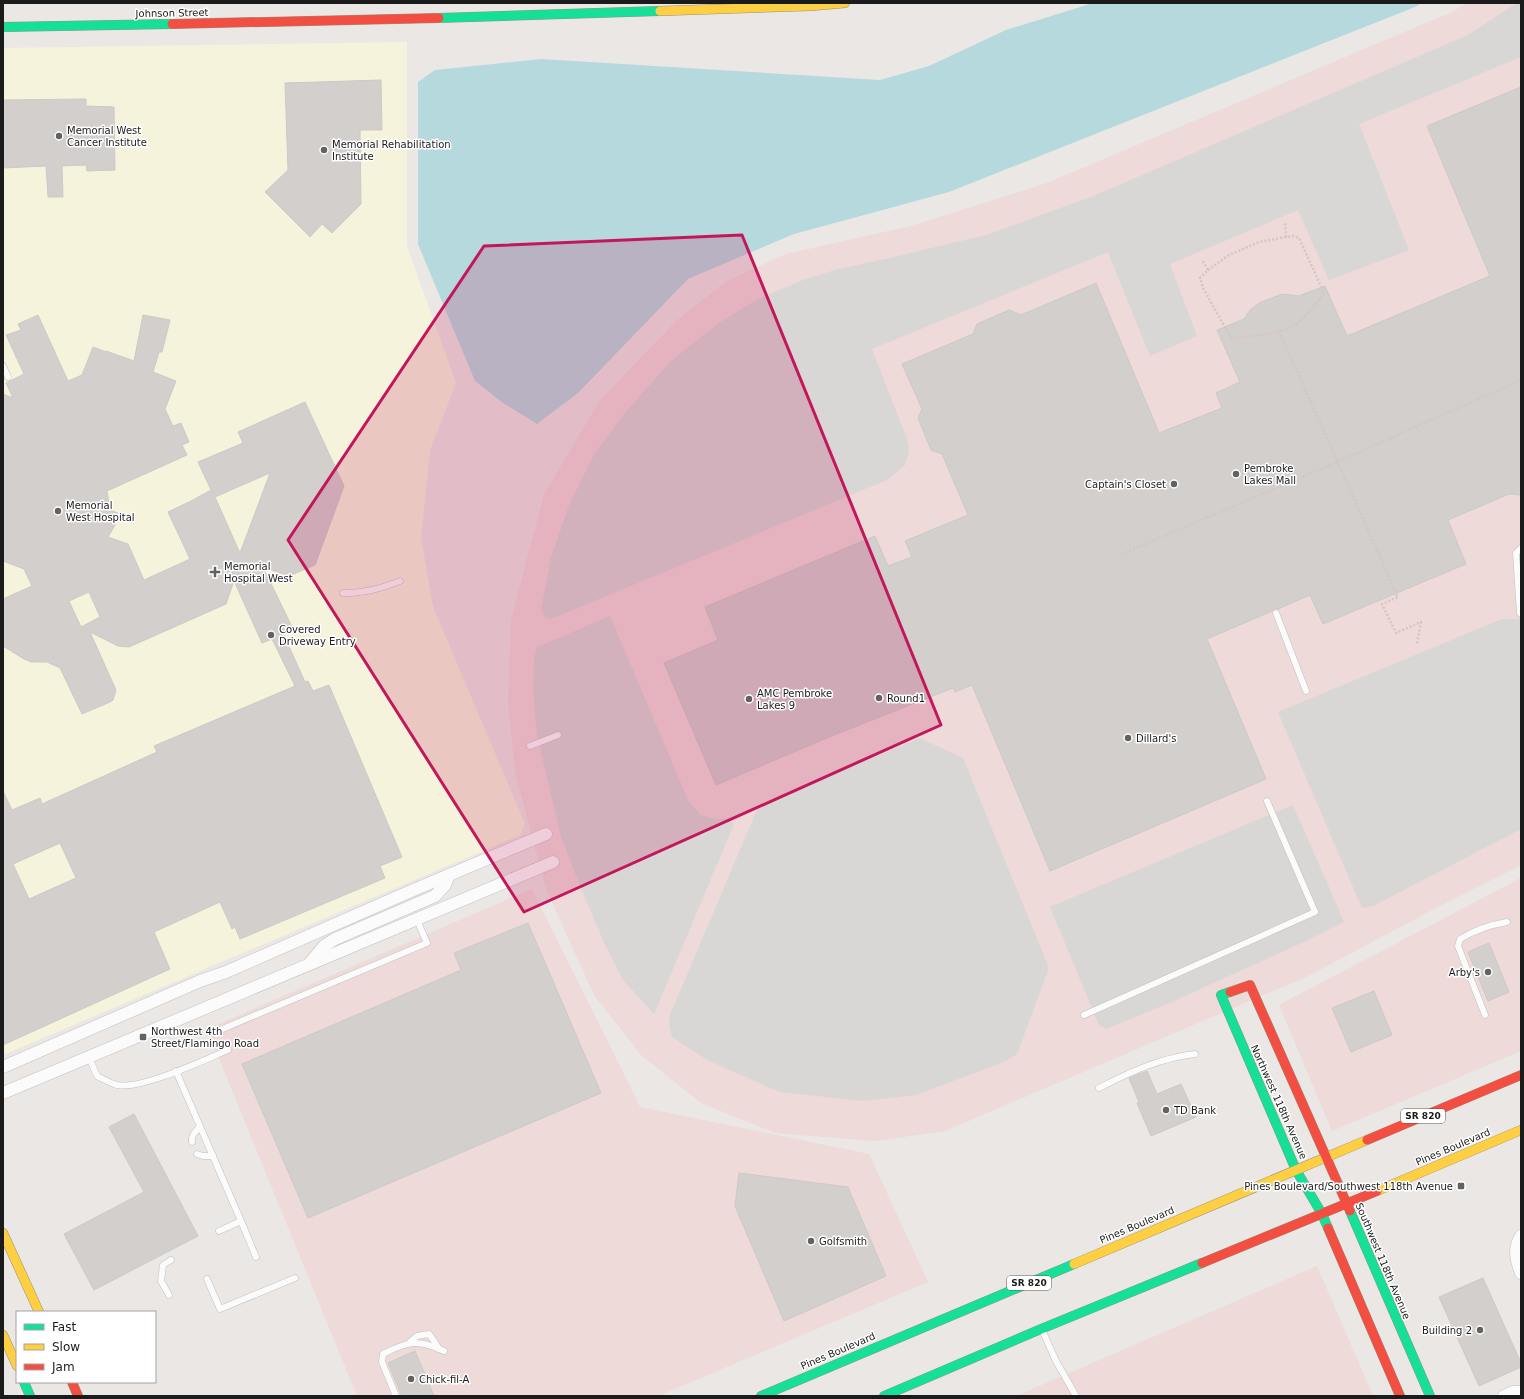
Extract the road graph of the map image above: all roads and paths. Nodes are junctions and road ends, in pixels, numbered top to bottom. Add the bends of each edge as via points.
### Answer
1 (845, 3) edge
2 (3, 27) edge
3 (1285, 222) dead end
4 (1286, 237) junction
5 (1203, 261) dead end
6 (1208, 270) junction
7 (1279, 331) junction
8 (3, 366) edge
9 (8, 377) dead end
10 (1521, 380) edge
11 (1337, 462) junction
12 (1521, 548) edge
13 (1122, 554) dead end
14 (400, 581) dead end
15 (343, 593) dead end
16 (1276, 613) dead end
17 (1520, 613) dead end
18 (1417, 644) dead end
19 (1306, 691) dead end
20 (558, 735) dead end
21 (530, 746) dead end
22 (1267, 801) dead end
23 (546, 834) dead end
24 (553, 862) dead end
25 (449, 875) junction
26 (411, 891) junction
27 (409, 907) junction
28 (417, 920) junction
29 (1507, 922) dead end
30 (308, 965) junction
31 (1084, 1015) dead end
32 (1485, 1015) dead end
33 (220, 1030) dead end
34 (228, 1050) dead end
35 (1195, 1054) dead end
36 (89, 1057) junction
37 (3, 1066) edge
38 (176, 1071) junction
39 (1521, 1075) edge
40 (1099, 1088) dead end
41 (3, 1093) edge
42 (200, 1127) junction
43 (1521, 1130) edge
44 (192, 1142) dead end
45 (197, 1154) dead end
46 (213, 1156) junction
47 (1326, 1157) junction
48 (1296, 1170) junction
49 (1347, 1204) junction
50 (1322, 1214) junction
51 (242, 1221) junction
52 (218, 1231) dead end
53 (3, 1233) edge
54 (1521, 1236) edge
55 (256, 1257) dead end
56 (171, 1260) dead end
57 (1521, 1273) edge
58 (295, 1278) dead end
59 (207, 1279) dead end
60 (169, 1295) dead end
61 (39, 1311) edge
62 (1041, 1328) junction
63 (3, 1335) edge
64 (410, 1342) junction
65 (16, 1364) edge
66 (24, 1383) edge
67 (72, 1383) edge
68 (1521, 1392) edge
69 (30, 1396) edge
70 (78, 1396) edge
71 (396, 1396) edge
72 (761, 1396) edge
73 (884, 1396) edge
74 (1076, 1396) edge
75 (1400, 1396) edge
76 (1430, 1396) edge
77 (1504, 1396) edge

1 - 2 main road, Johnson Street via 360,21
3 - 4 path
4 - 6 path via 1259,242 1229,255
4 - 7 path via 1299,238 1324,293 1294,326
5 - 6 path
6 - 7 path via 1200,278 1203,288 1231,338
7 - 11 path
8 - 9 lane
10 - 11 path
11 - 13 path
11 - 18 path via 1398,597 1382,604 1396,633 1421,622
12 - 17 lane via 1516,553
14 - 15 lane via 376,590
16 - 19 lane
20 - 21 lane
22 - 31 lane via 1315,912
23 - 25 street
24 - 28 street
25 - 26 street
25 - 27 street via 445,885 435,896
26 - 27 street via 412,902
26 - 37 street
27 - 30 street via 335,939 324,946
28 - 30 street
28 - 33 lane via 427,943
29 - 32 lane via 1468,934 1460,939 1458,946
30 - 36 street
34 - 38 lane
35 - 40 lane via 1158,1061
36 - 38 lane via 97,1076 117,1085 160,1078
36 - 41 street
38 - 42 lane
39 - 47 main road, Pines Boulevard / SR 820
42 - 44 lane via 191,1138
42 - 46 lane
43 - 49 main road, Pines Boulevard
45 - 46 lane
46 - 51 lane
47 - 48 main road, Pines Boulevard / SR 820
47 - 48 main road, Northwest 118th Avenue via 1250,985 1222,995
47 - 49 main road, Southwest 118th Avenue
48 - 50 main road, Northwest 118th Avenue
48 - 72 main road, Pines Boulevard / SR 820
49 - 50 main road, Pines Boulevard
49 - 76 main road, Southwest 118th Avenue
50 - 62 main road, Pines Boulevard
50 - 75 main road
51 - 52 lane
51 - 55 lane
53 - 61 main road
54 - 57 street via 1515,1257
56 - 60 lane via 163,1265 161,1281
58 - 59 lane via 220,1309
62 - 73 main road, Pines Boulevard
62 - 74 lane
63 - 65 main road
64 - 64 lane via 432,1346 441,1350 429,1334 417,1336
64 - 71 lane via 383,1354 382,1362
66 - 69 main road
67 - 70 main road
68 - 77 street

